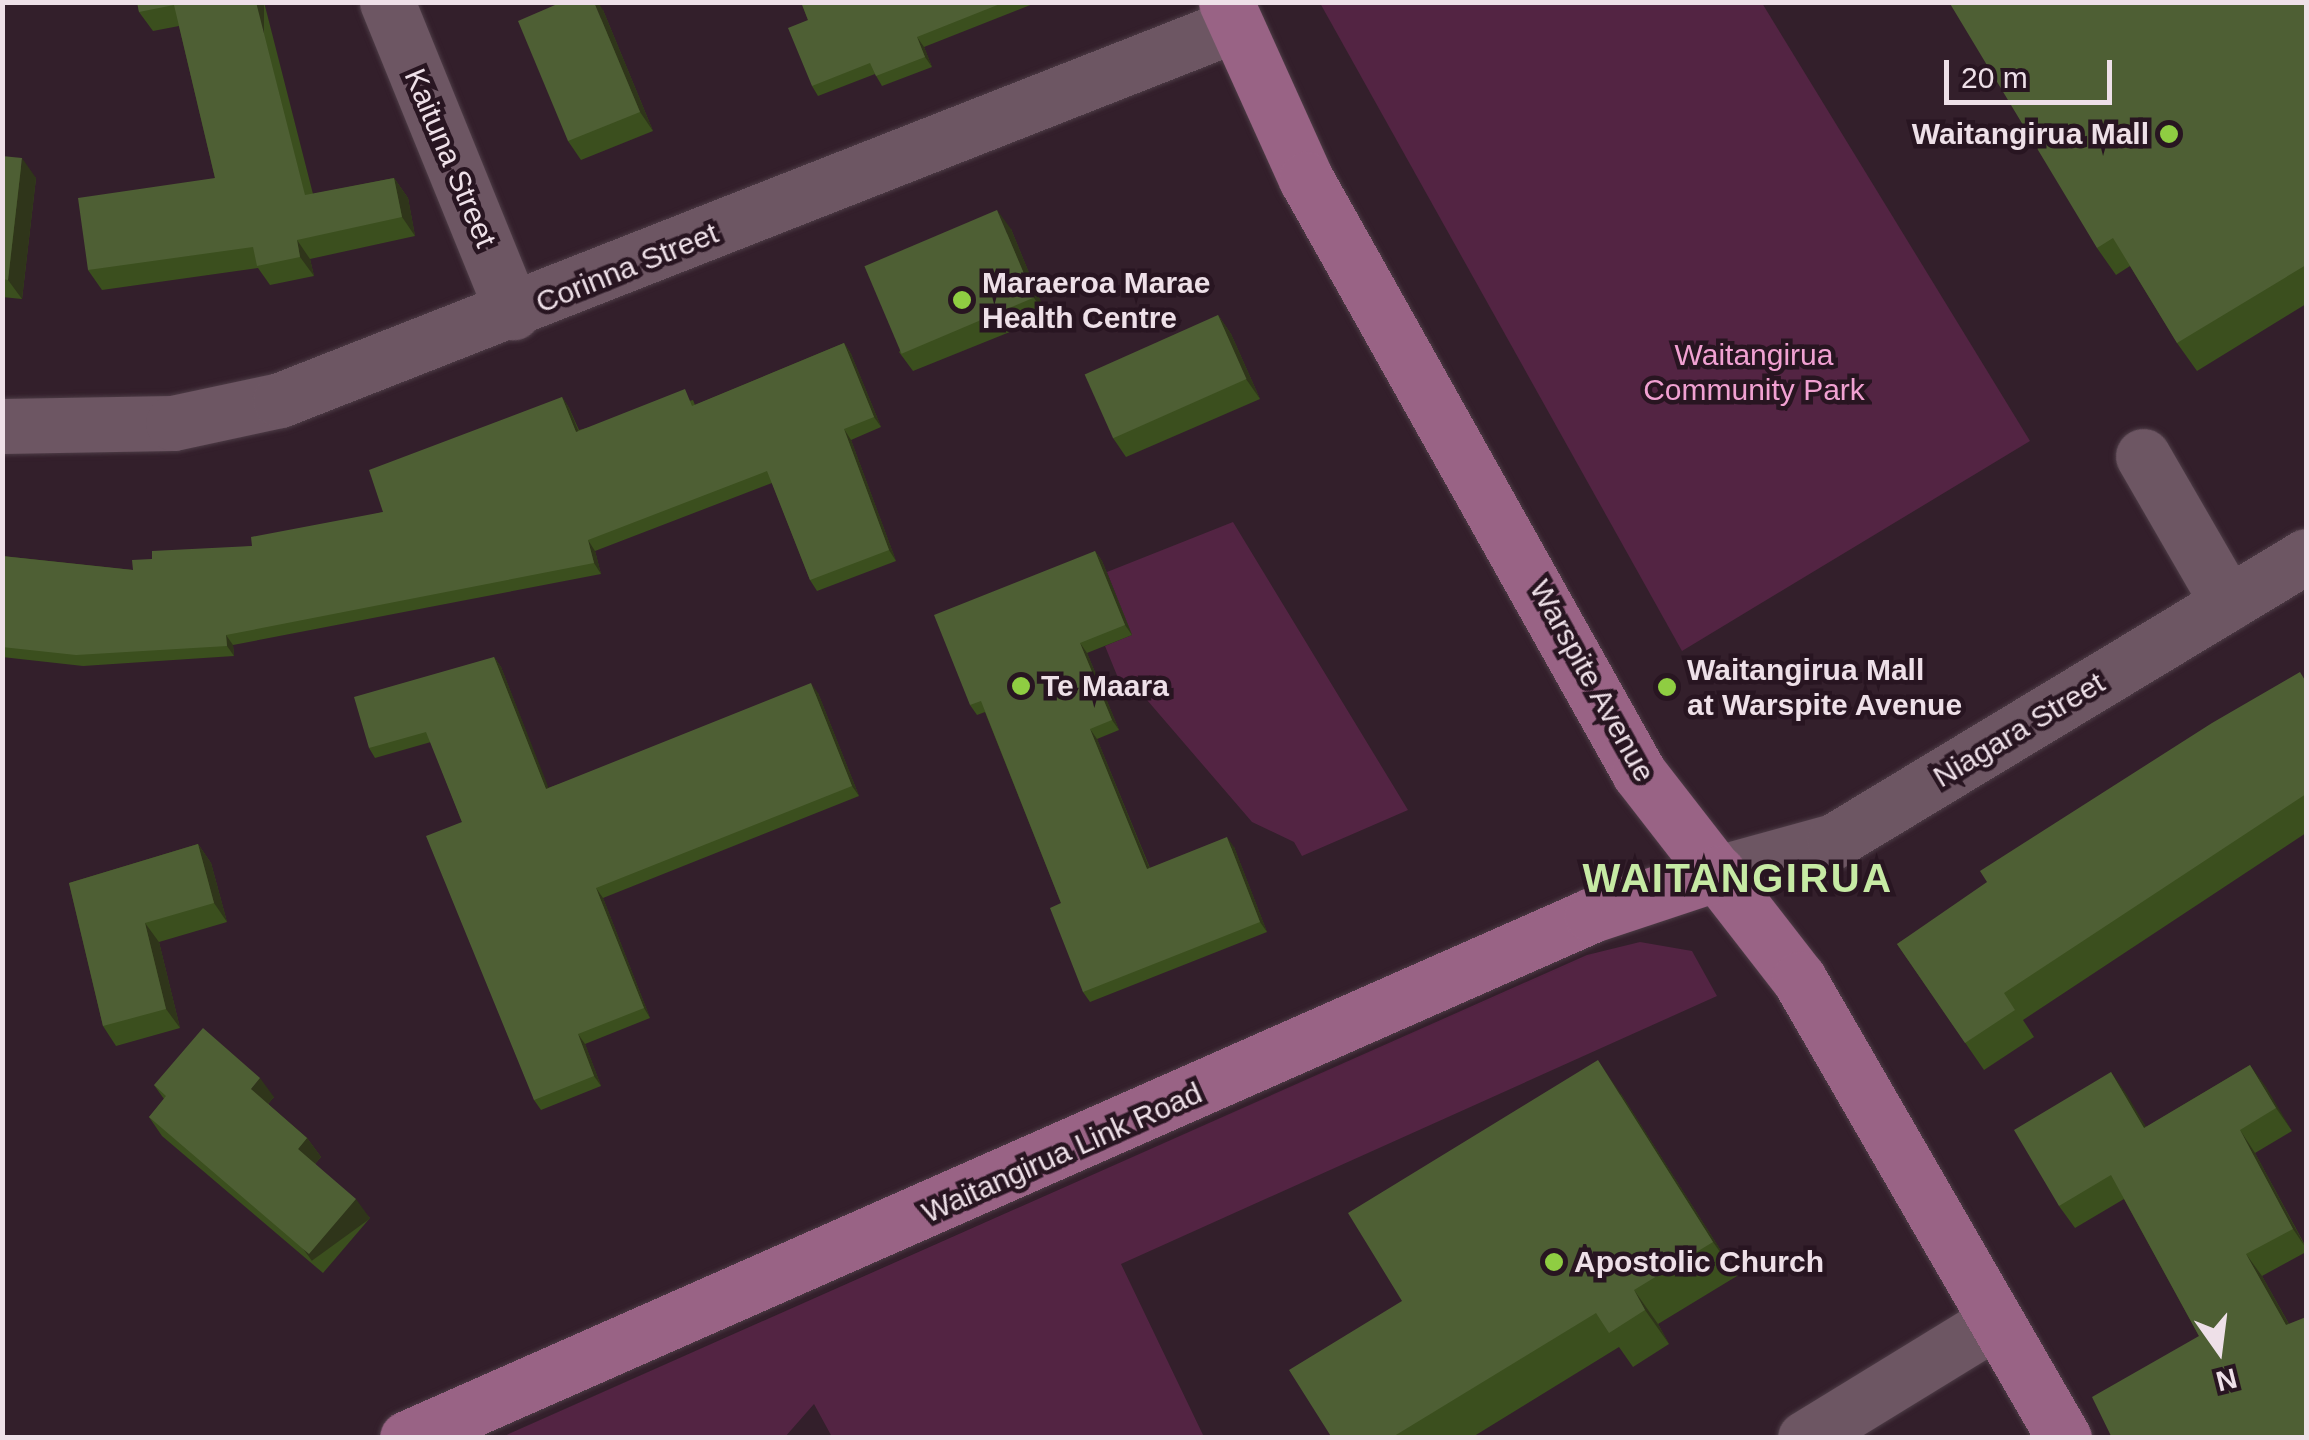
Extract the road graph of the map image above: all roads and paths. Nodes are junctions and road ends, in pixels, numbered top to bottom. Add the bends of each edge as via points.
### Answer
1 (387, 2) edge
2 (1229, 14) edge
3 (513, 312) junction
4 (2, 426) edge
5 (2143, 456) dead end
6 (2306, 556) edge
7 (2228, 603) junction
8 (1718, 873) junction
9 (1994, 1322) junction
10 (406, 1438) edge
11 (1805, 1438) edge
12 (2064, 1438) edge

1 - 3 street, Kaituna Street
2 - 3 street, Corinna Street
2 - 8 main road, Warspite Avenue via 1306,179 1639,773
3 - 4 street, Corinna Street via 262,404 173,423
5 - 7 street
6 - 7 street, Niagara Street
7 - 8 street, Niagara Street via 1834,841
8 - 9 main road, Warspite Avenue via 1799,978
8 - 10 main road, Waitangirua Link Road via 1592,915
9 - 11 street
9 - 12 main road, Warspite Avenue

